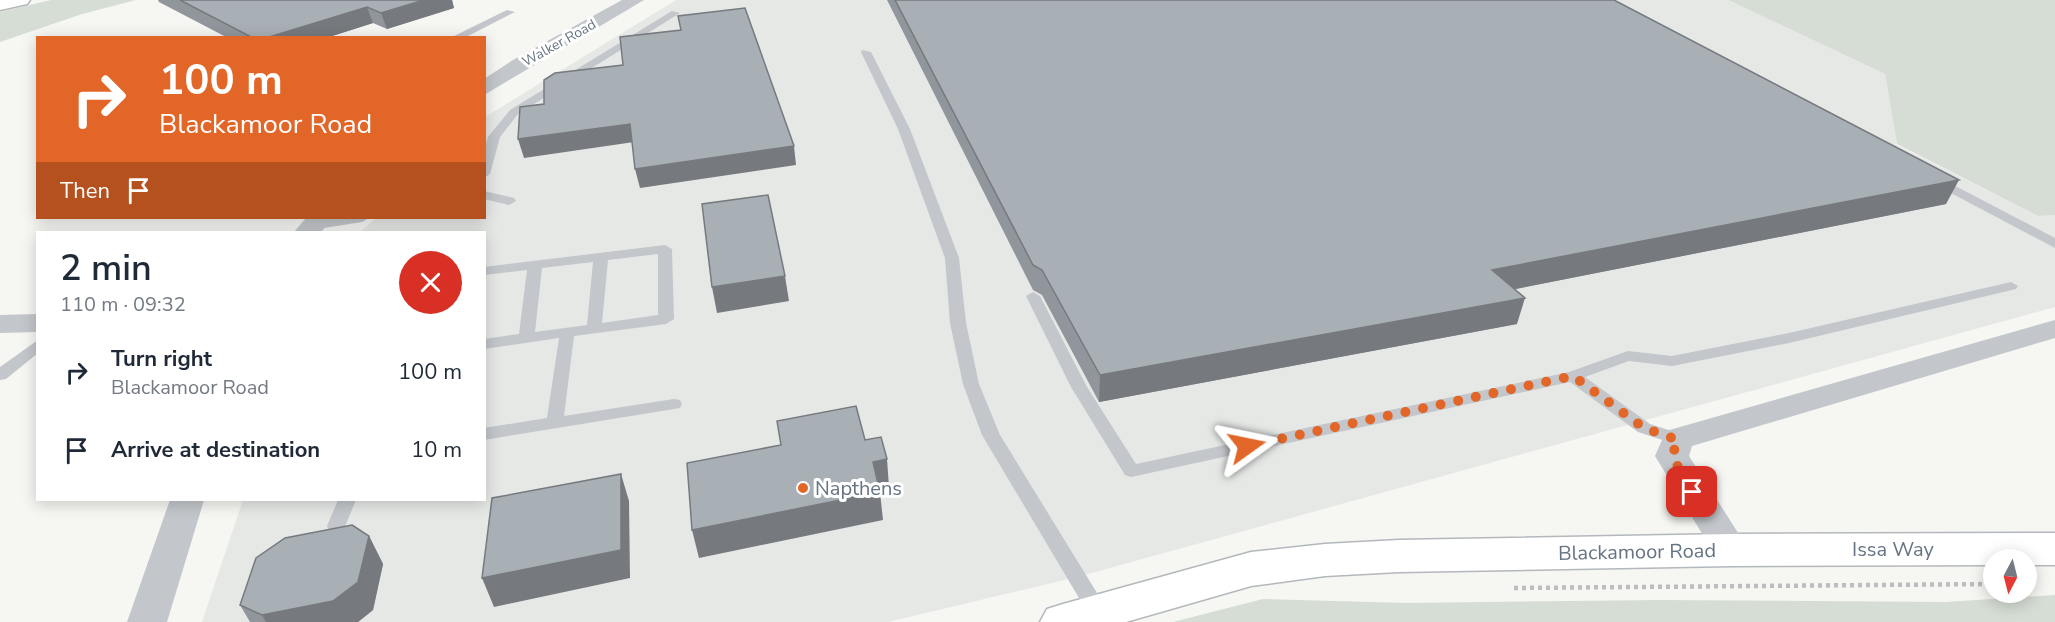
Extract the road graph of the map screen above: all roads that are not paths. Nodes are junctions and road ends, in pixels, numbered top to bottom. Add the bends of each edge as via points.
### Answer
1 (20, 0) edge
2 (635, 0) edge
3 (0, 4) edge
4 (510, 12) dead end
5 (675, 13) dead end
6 (459, 36) edge
7 (866, 52) dead end
8 (486, 88) edge
9 (486, 167) edge
10 (1923, 174) edge
11 (486, 195) edge
12 (509, 201) dead end
13 (355, 219) edge
14 (313, 225) edge
15 (2055, 244) edge
16 (601, 256) junction
17 (534, 266) junction
18 (486, 271) edge
19 (2011, 286) dead end
20 (1033, 296) dead end
21 (36, 323) edge
22 (0, 324) edge
23 (2055, 329) edge
24 (594, 330) junction
25 (567, 334) junction
26 (526, 339) junction
27 (486, 345) edge
28 (36, 347) edge
29 (0, 375) edge
30 (1573, 376) junction
31 (674, 404) dead end
32 (555, 422) junction
33 (486, 434) edge
34 (1678, 440) junction
35 (187, 501) edge
36 (347, 501) edge
37 (336, 526) edge
38 (2055, 549) edge
39 (1731, 550) junction
40 (1081, 617) edge
41 (147, 622) edge

1 - 3 main road
2 - 8 street, Walker Road via 520,64
4 - 6 lane
5 - 9 lane via 514,112 494,137
7 - 40 lane via 904,129 951,258 958,323 983,415
10 - 15 lane
11 - 12 lane
13 - 14 lane
16 - 17 lane
16 - 24 lane
16 - 24 lane via 665,249 666,319
17 - 18 lane
17 - 26 lane
19 - 30 lane via 1672,361 1628,356
20 - 30 lane via 1079,387 1131,471
21 - 22 street
23 - 34 street
24 - 25 lane
25 - 26 lane
25 - 32 lane
26 - 27 lane
28 - 29 lane
30 - 34 lane via 1644,428
31 - 32 lane
32 - 33 lane
34 - 39 street, Blackamoor Road via 1672,456
35 - 41 street
36 - 37 lane
38 - 39 main road, Issa Way
39 - 40 main road, Blackamoor Road via 1325,560 1251,569

